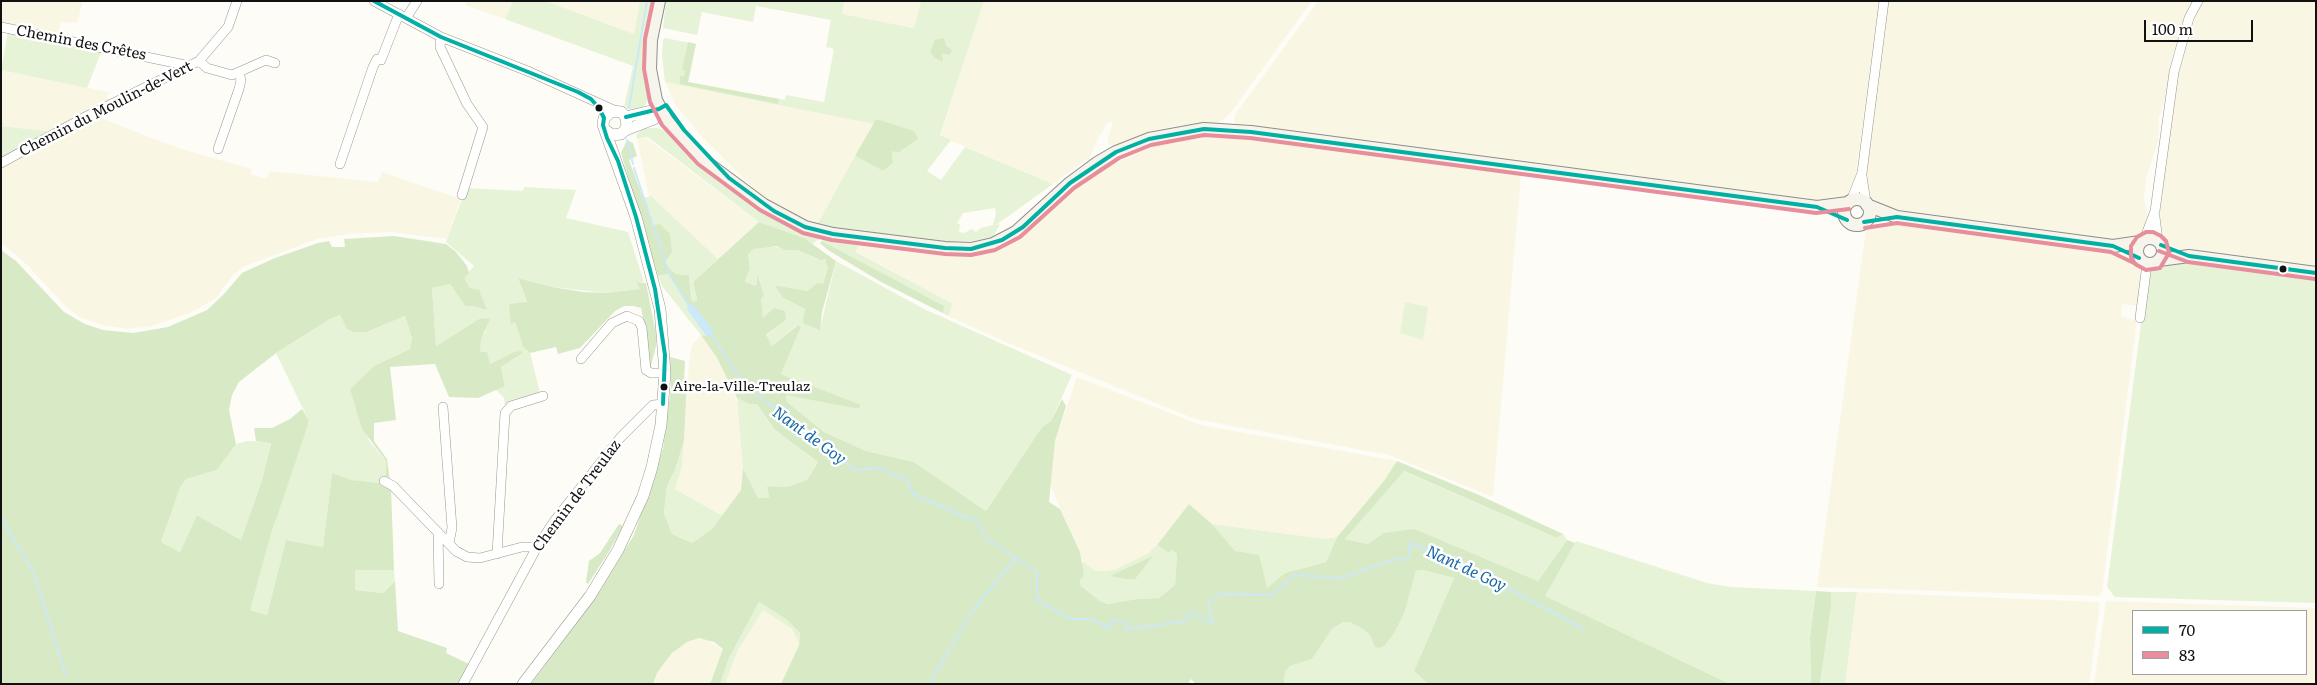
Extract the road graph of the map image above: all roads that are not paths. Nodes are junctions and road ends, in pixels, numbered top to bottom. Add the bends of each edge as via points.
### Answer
1 (237, 1) edge
2 (374, 1) edge
3 (417, 1) edge
4 (659, 1) edge
5 (1884, 1) edge
6 (2198, 1) edge
7 (402, 16) junction
8 (1, 27) edge
9 (441, 37) junction
10 (199, 61) junction
11 (276, 63) dead end
12 (190, 66) junction
13 (239, 73) junction
14 (591, 99) junction
15 (662, 107) junction
16 (616, 111) junction
17 (626, 117) junction
18 (605, 124) junction
19 (624, 132) junction
20 (218, 149) dead end
21 (618, 161) junction
22 (1, 163) edge
23 (340, 164) dead end
24 (1862, 173) junction
25 (462, 195) dead end
26 (1849, 202) junction
27 (1866, 204) junction
28 (1817, 207) junction
29 (2155, 212) junction
30 (1897, 218) junction
31 (1847, 220) junction
32 (1864, 222) junction
33 (2142, 241) junction
34 (2159, 243) junction
35 (2112, 246) junction
36 (2189, 256) junction
37 (2148, 261) junction
38 (2316, 273) edge
39 (2140, 318) dead end
40 (581, 359) dead end
41 (662, 373) junction
42 (543, 396) dead end
43 (664, 404) junction
44 (443, 407) dead end
45 (384, 481) dead end
46 (438, 532) junction
47 (449, 543) junction
48 (537, 547) junction
49 (498, 554) junction
50 (439, 584) dead end
51 (463, 684) edge
52 (523, 684) edge

1 - 10 street, Chemin du Moulin-de-Vert via 228,27
2 - 7 street
3 - 7 street
4 - 15 main road via 650,69 653,92
5 - 24 street
6 - 29 street via 2189,18 2174,72
7 - 9 street
7 - 23 street via 382,60 377,59 373,67
8 - 12 street, Chemin des Crêtes
9 - 14 street
9 - 25 street via 440,47 463,96 483,128
10 - 12 street, Chemin du Moulin-de-Vert
10 - 13 street via 207,68 226,74
11 - 13 street via 266,60
12 - 22 street, Chemin du Moulin-de-Vert via 87,116
13 - 20 street via 239,89
14 - 16 street
14 - 18 street via 599,108
15 - 17 street
15 - 19 street via 654,119
15 - 28 main road via 729,178 774,211 810,228 833,234 961,249 984,246 1009,236 1070,183 1116,152 1149,139 1204,130 1260,133
16 - 17 street
16 - 18 street via 609,113
17 - 19 street via 628,122
18 - 19 street via 612,135
18 - 21 street
19 - 21 street via 618,146
21 - 41 street via 654,281 663,333
24 - 26 street
24 - 27 street
26 - 27 main road via 1857,199
26 - 28 main road
26 - 31 main road via 1844,211
27 - 30 main road
27 - 32 main road via 1869,214
28 - 31 main road
29 - 33 street
29 - 34 street
30 - 32 main road
30 - 35 main road
31 - 32 main road via 1856,225
33 - 34 main road via 2152,238
33 - 35 main road
33 - 37 main road via 2137,248
34 - 36 main road
34 - 37 main road via 2163,252
35 - 37 main road
36 - 37 main road
36 - 38 main road
37 - 39 street
40 - 41 street via 612,323 627,316 639,321 642,328 646,370
41 - 43 street
42 - 49 street via 506,410
43 - 48 street, Chemin de Treulaz via 653,405 608,451
43 - 52 street via 656,451 643,496 622,541 597,584
44 - 47 street via 452,528
45 - 46 street via 393,486
46 - 47 street
46 - 50 street
47 - 49 street via 462,555 471,558
48 - 49 street via 522,547
48 - 51 street, Chemin de Treulaz

